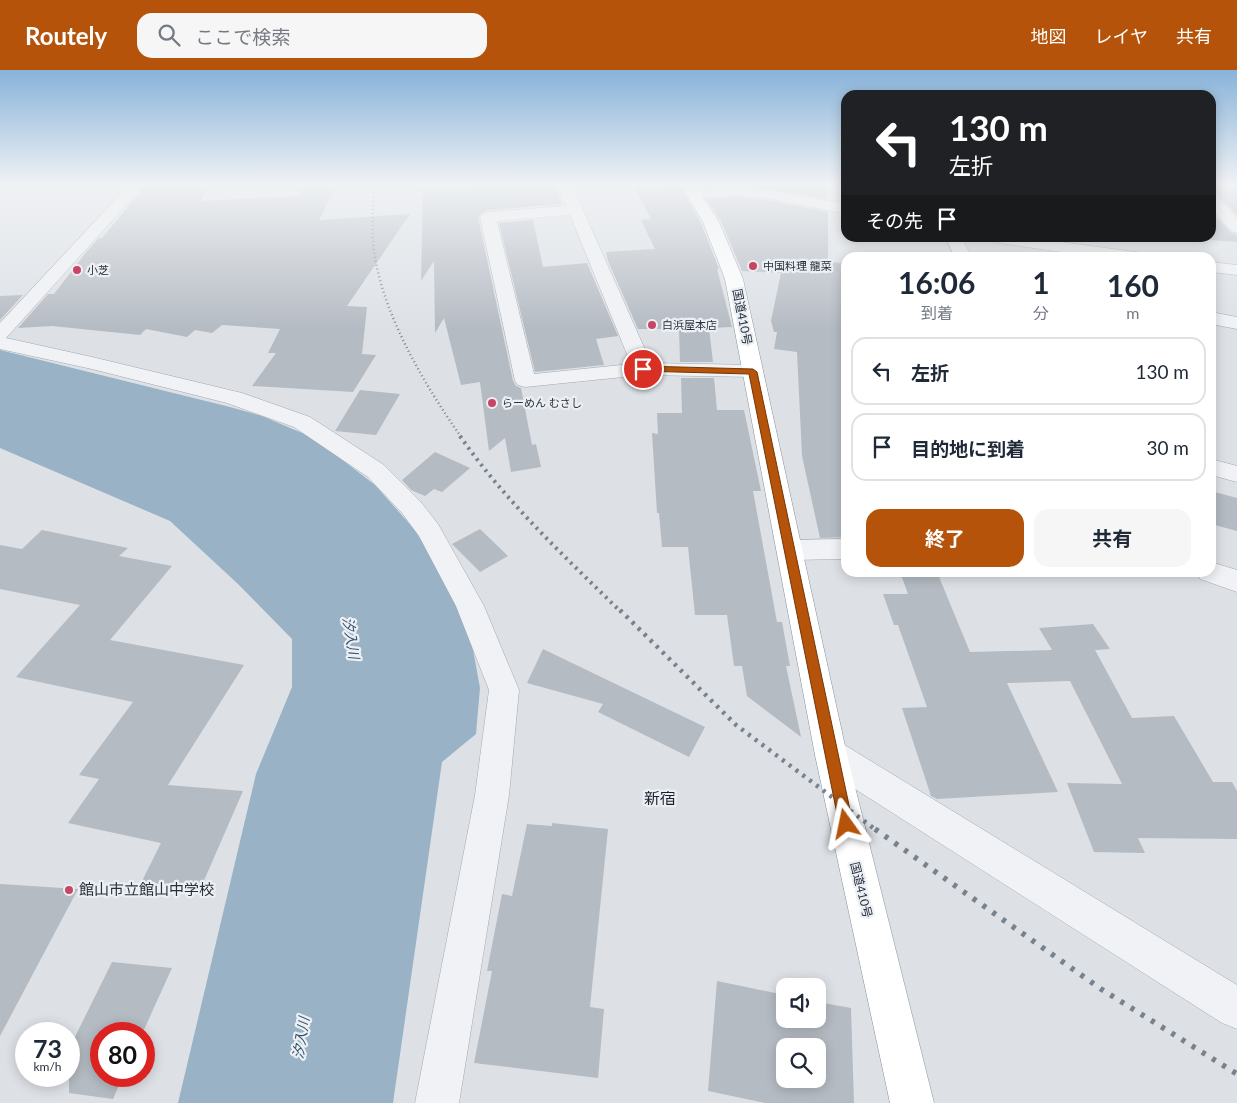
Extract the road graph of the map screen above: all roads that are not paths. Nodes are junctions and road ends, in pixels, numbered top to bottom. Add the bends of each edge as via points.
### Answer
1 (93, 233) edge
2 (492, 233) edge
3 (586, 233) edge
4 (716, 233) edge
5 (1028, 242) edge
6 (1100, 252) edge
7 (1216, 268) edge
8 (1237, 270) edge
9 (1216, 319) edge
10 (1237, 323) edge
11 (0, 334) edge
12 (0, 343) edge
13 (643, 369) junction
14 (753, 372) junction
15 (1216, 468) edge
16 (1237, 474) edge
17 (841, 549) edge
18 (790, 550) junction
19 (1216, 574) edge
20 (1237, 580) edge
21 (831, 755) junction
22 (1237, 1008) edge
23 (911, 1102) edge
24 (437, 1103) edge

1 - 11 street
2 - 13 street via 525,381
3 - 13 street
4 - 14 highway, 国道410号 via 734,279
5 - 6 street
7 - 8 street
9 - 10 street
12 - 24 street via 234,398 302,422 376,471 429,531 470,606 504,690 492,795
13 - 14 street
14 - 18 highway, 国道410号
15 - 16 street
17 - 18 street
18 - 21 highway, 国道410号
19 - 20 street
21 - 22 street
21 - 23 highway, 国道410号

